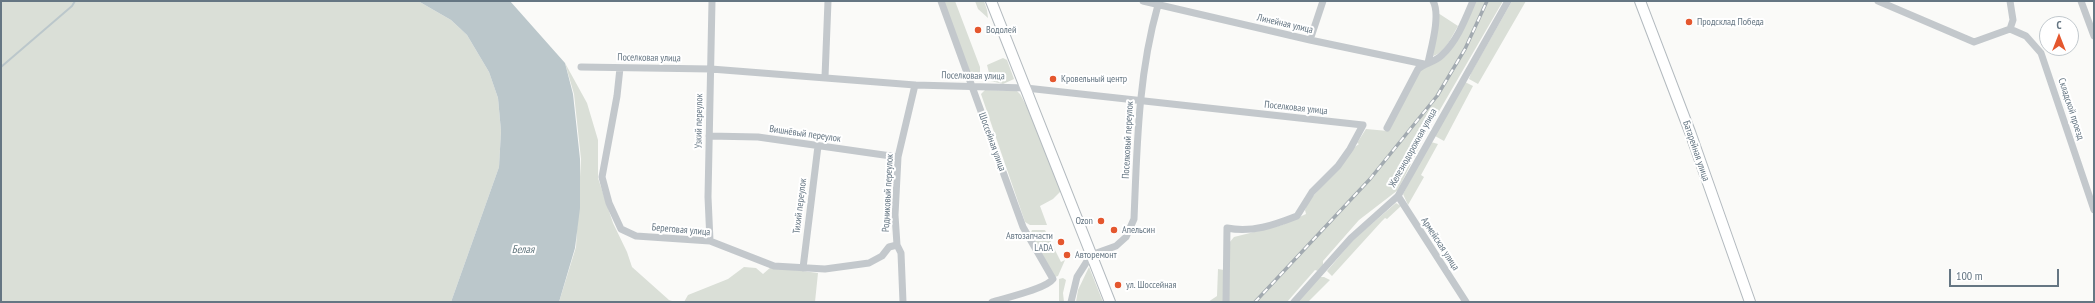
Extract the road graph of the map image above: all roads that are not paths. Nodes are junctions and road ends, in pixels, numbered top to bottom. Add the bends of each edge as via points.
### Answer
1 (712, 1) edge
2 (828, 1) edge
3 (941, 1) edge
4 (991, 1) edge
5 (1143, 1) edge
6 (1323, 1) edge
7 (1433, 1) edge
8 (1473, 1) edge
9 (1508, 1) edge
10 (1640, 1) edge
11 (1878, 1) edge
12 (2010, 1) edge
13 (2081, 1) edge
14 (1158, 5) junction
15 (2010, 29) junction
16 (2094, 36) edge
17 (1310, 40) junction
18 (1426, 63) junction
19 (581, 67) dead end
20 (620, 68) junction
21 (711, 69) junction
22 (825, 77) junction
23 (915, 85) junction
24 (970, 85) junction
25 (1026, 88) junction
26 (1140, 101) junction
27 (1387, 128) dead end
28 (709, 136) junction
29 (818, 146) junction
30 (898, 157) junction
31 (1398, 196) junction
32 (2094, 210) edge
33 (710, 241) junction
34 (897, 245) junction
35 (1091, 255) junction
36 (803, 268) junction
37 (903, 302) edge
38 (992, 302) edge
39 (1071, 302) edge
40 (1110, 302) edge
41 (1226, 302) edge
42 (1294, 302) edge
43 (1466, 302) edge
44 (1750, 302) edge

1 - 21 street, Узкий переулок
2 - 22 street
3 - 24 street, Шоссейная улица
4 - 25 main road
5 - 14 street, Линейная улица
6 - 17 street
7 - 18 street via 1436,5 1435,18
8 - 18 street via 1454,41 1441,57
9 - 31 street, Железнодорожная улица
10 - 44 main road, Батарейная улица
11 - 15 street via 1974,42
12 - 15 street via 2013,20
13 - 16 street
14 - 17 street, Линейная улица
14 - 26 street, Поселковый переулок
15 - 32 street, Складской проезд via 2026,36 2041,53
17 - 18 street, Линейная улица
18 - 27 street via 1412,78
19 - 20 street, Поселковая улица
20 - 21 street, Поселковая улица
20 - 33 street, Береговая улица via 602,177 609,203 621,229 636,236
21 - 22 street, Поселковая улица
21 - 28 street, Узкий переулок
22 - 23 street, Поселковая улица
23 - 24 street, Поселковая улица
23 - 30 street, Родниковый переулок
24 - 25 street, Поселковая улица
24 - 38 street, Шоссейная улица via 1023,227 1053,279 1050,283
25 - 26 street, Поселковая улица
25 - 35 main road
26 - 35 street, Поселковый переулок via 1134,219 1126,237 1116,246
26 - 41 street, Поселковая улица via 1362,125 1338,166 1312,192 1297,216 1261,228 1242,231 1227,228
28 - 29 street, Вишнёвый переулок via 758,137
28 - 33 street, Узкий переулок
29 - 30 street, Вишнёвый переулок
29 - 36 street, Тихий переулок
30 - 34 street, Родниковый переулок via 895,215
31 - 42 street, Железнодорожная улица via 1351,238
31 - 43 street, Армейская улица
33 - 36 street, Береговая улица via 774,266
34 - 36 street, Береговая улица via 889,247 882,256 869,263 825,269
34 - 37 street, Родниковый переулок via 901,253
35 - 39 street via 1077,277
35 - 40 main road

